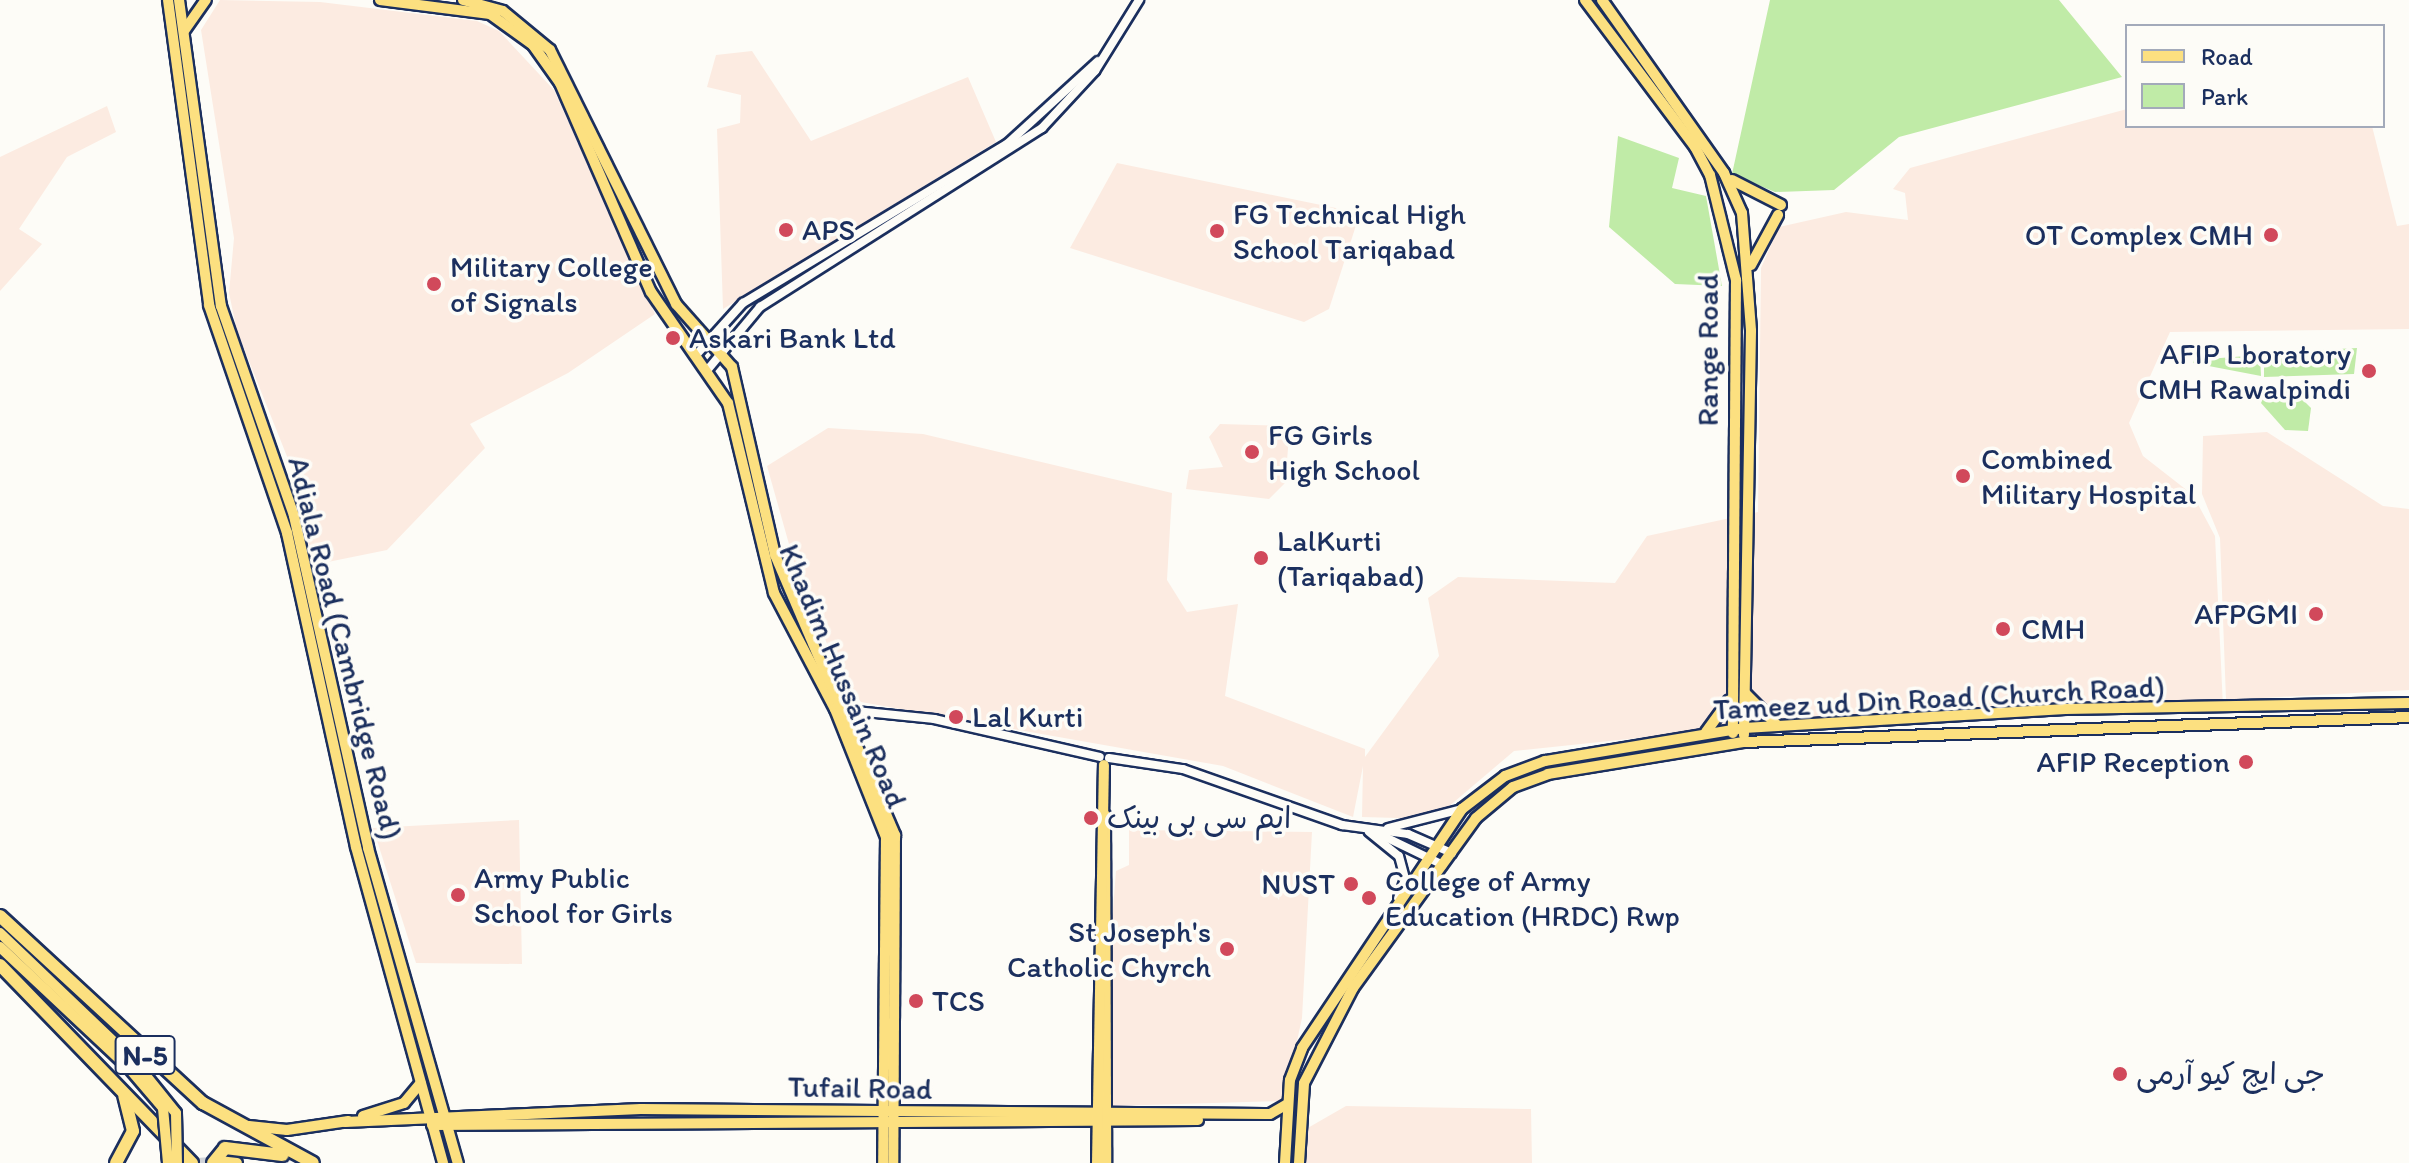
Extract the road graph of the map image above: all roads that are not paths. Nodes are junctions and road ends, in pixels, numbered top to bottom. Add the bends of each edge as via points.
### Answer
1 (168, 0) edge
2 (179, 0) edge
3 (206, 0) edge
4 (380, 0) edge
5 (463, 0) edge
6 (1139, 0) edge
7 (1585, 0) edge
8 (1602, 0) edge
9 (184, 31) junction
10 (1102, 58) junction
11 (1724, 173) junction
12 (1749, 276) junction
13 (740, 306) junction
14 (749, 319) junction
15 (709, 341) junction
16 (697, 354) junction
17 (720, 354) junction
18 (709, 368) junction
19 (1732, 689) junction
20 (1745, 693) junction
21 (2409, 703) edge
22 (2349, 705) junction
23 (840, 709) junction
24 (2065, 709) junction
25 (2409, 717) edge
26 (2350, 719) junction
27 (1779, 726) junction
28 (2068, 727) junction
29 (1744, 728) junction
30 (1732, 729) junction
31 (1705, 734) junction
32 (1739, 742) junction
33 (1104, 760) junction
34 (1462, 809) junction
35 (1363, 829) junction
36 (1439, 844) junction
37 (1452, 853) junction
38 (1430, 857) junction
39 (1443, 865) junction
40 (1398, 898) junction
41 (0, 916) edge
42 (0, 933) edge
43 (0, 947) edge
44 (0, 965) edge
45 (132, 1064) junction
46 (421, 1083) junction
47 (120, 1084) junction
48 (1301, 1106) junction
49 (1288, 1113) junction
50 (888, 1118) junction
51 (1102, 1118) junction
52 (447, 1119) junction
53 (431, 1120) junction
54 (231, 1122) junction
55 (345, 1122) junction
56 (1299, 1133) junction
57 (294, 1156) junction
58 (216, 1162) edge
59 (116, 1163) edge
60 (168, 1163) edge
61 (177, 1163) edge
62 (192, 1163) edge
63 (237, 1163) edge
64 (313, 1163) edge
65 (443, 1163) edge
66 (458, 1163) edge
67 (883, 1163) edge
68 (893, 1163) edge
69 (1097, 1163) edge
70 (1106, 1163) edge
71 (1285, 1163) edge
72 (1299, 1163) edge

1 - 46 main road, Adiala Road (Cambridge Road) via 209,305 287,533 356,847
2 - 9 main road, Adiala Road (Cambridge Road)
3 - 9 main road
4 - 16 main road, Khadim Hussain Road via 490,14 533,45 560,83 651,292
5 - 15 main road, Khadim Hussain Road via 503,11 550,50 676,304
6 - 10 street
7 - 19 main road, Range Road via 1695,147 1710,175 1736,280
8 - 11 main road
9 - 52 main road, Adiala Road (Cambridge Road) via 221,306 294,516 368,848
10 - 13 street via 1007,144
10 - 14 street via 1066,106 1009,155
11 - 12 main road via 1742,213
11 - 12 main road via 1748,194 1779,210 1759,239
12 - 20 main road
13 - 14 street
13 - 15 street
14 - 17 street
15 - 16 street
15 - 17 main road, Khadim Hussain Road
16 - 18 main road, Khadim Hussain Road
17 - 18 street
17 - 23 main road, Khadim Hussain Road via 732,367 750,425 775,555
18 - 23 main road, Khadim Hussain Road via 740,436 774,593
19 - 30 main road, Range Road
19 - 31 main road via 1722,717
20 - 27 main road via 1756,712
20 - 29 main road
21 - 22 main road, Tameez ud Din Road (Church Road)
22 - 24 main road, Tameez ud Din Road (Church Road)
22 - 26 main road
23 - 33 street via 934,719
23 - 50 main road, Khadim Hussain Road via 886,837
24 - 27 main road, Tameez ud Din Road (Church Road)
24 - 28 main road
25 - 26 main road, Tameez ud Din Road (Church Road)
26 - 28 main road, Tameez ud Din Road (Church Road)
27 - 29 main road, Tameez ud Din Road (Church Road)
28 - 32 main road, Tameez ud Din Road (Church Road)
29 - 30 main road, Tameez ud Din Road (Church Road)
29 - 32 main road
30 - 31 main road, Tameez ud Din Road (Church Road)
30 - 32 main road, Range Road
31 - 34 main road, Tameez ud Din Road (Church Road) via 1545,761 1489,784
32 - 37 main road, Tameez ud Din Road (Church Road) via 1548,774 1513,787 1484,810
33 - 35 street via 1183,769
33 - 51 main road
34 - 35 street via 1415,825
34 - 36 main road, Tameez ud Din Road (Church Road)
35 - 36 street
35 - 38 street
35 - 40 street via 1399,856 1405,879
36 - 37 street
36 - 38 main road, Tameez ud Din Road (Church Road)
37 - 39 main road, Tameez ud Din Road (Church Road)
38 - 39 street
38 - 40 main road, Tameez ud Din Road (Church Road)
39 - 48 main road, Tameez ud Din Road (Church Road) via 1353,988 1315,1054
40 - 49 main road, Tameez ud Din Road (Church Road) via 1302,1048
41 - 54 highway, N-5 via 154,1064
42 - 45 main road
43 - 45 main road
44 - 47 highway
45 - 60 main road, bridge via 163,1108
45 - 61 main road, bridge via 176,1113
46 - 53 main road, Adiala Road (Cambridge Road)
46 - 55 main road via 404,1103
47 - 59 highway via 133,1131
47 - 62 highway
48 - 49 main road
48 - 56 main road, Tameez ud Din Road (Church Road)
49 - 51 main road, Tufail Road
49 - 51 main road, Tufail Road
49 - 56 main road
49 - 71 main road, Tameez ud Din Road (Church Road)
50 - 51 main road, Tufail Road
50 - 52 main road, Tufail Road
50 - 67 main road, Khadim Hussain Road
50 - 68 main road, Khadim Hussain Road
51 - 69 main road
51 - 70 main road
52 - 53 main road, Tufail Road
52 - 66 main road, Adiala Road (Cambridge Road)
53 - 55 main road, Tufail Road
53 - 65 main road, Adiala Road (Cambridge Road)
54 - 55 main road via 287,1130
54 - 57 highway, N-5
56 - 72 main road, Tameez ud Din Road (Church Road)
57 - 58 highway via 225,1148
57 - 64 highway, N-5
58 - 63 main road

